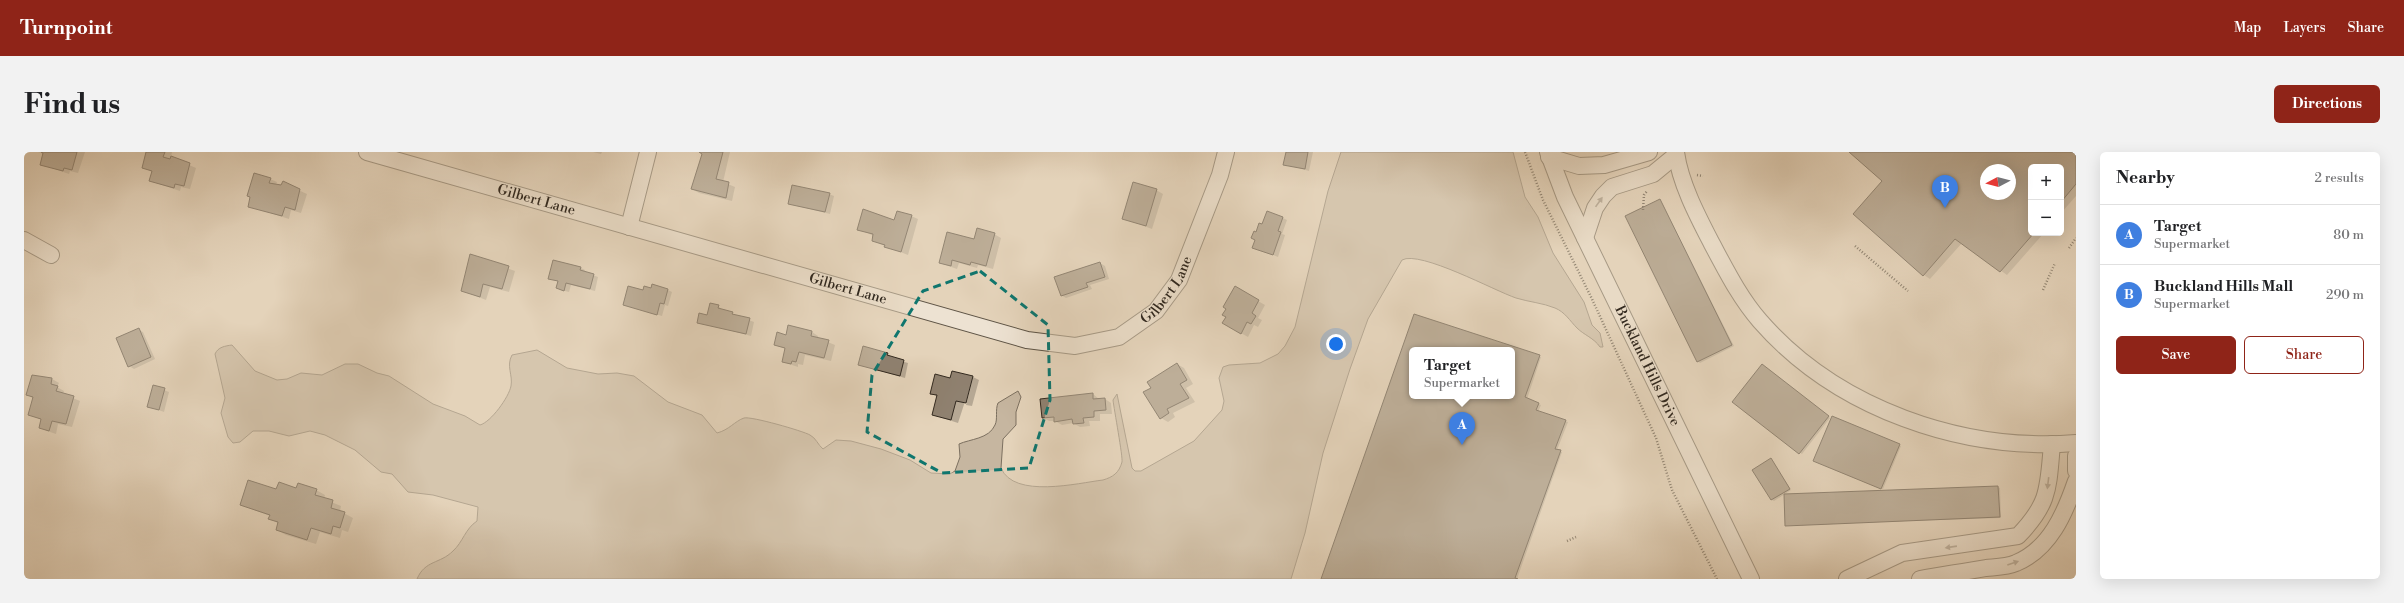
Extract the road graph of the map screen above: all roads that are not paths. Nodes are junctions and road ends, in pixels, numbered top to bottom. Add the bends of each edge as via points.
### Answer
1 (367, 152) edge
2 (648, 152) edge
3 (1226, 152) edge
4 (1650, 152) edge
5 (1676, 154) edge
6 (1548, 155) edge
7 (629, 227) junction
8 (1585, 238) junction
9 (24, 240) edge
10 (51, 255) dead end
11 (2076, 443) edge
12 (2052, 444) junction
13 (2076, 456) edge
14 (2076, 471) edge
15 (2076, 481) edge
16 (1751, 579) edge
17 (1847, 579) edge
18 (1920, 579) edge

1 - 7 street, Gilbert Lane
2 - 7 street
3 - 7 street, Gilbert Lane via 1220,175 1179,280 1156,311 1119,337 1075,346 1027,340
4 - 5 street
4 - 6 street via 1604,165 1579,166
8 -> 5 street via 1595,208 1612,187 1653,174
5 - 12 street via 1699,220 1736,289 1761,322 1791,351 1870,405 1919,424 1986,440
6 - 8 street, Buckland Hills Drive
8 - 16 street, Buckland Hills Drive
9 - 10 street
11 - 12 street
12 -> 17 street via 2048,488 2042,506 2018,536 1902,553
13 - 14 street
18 -> 15 street via 2016,563 2034,552 2056,527 2068,505

